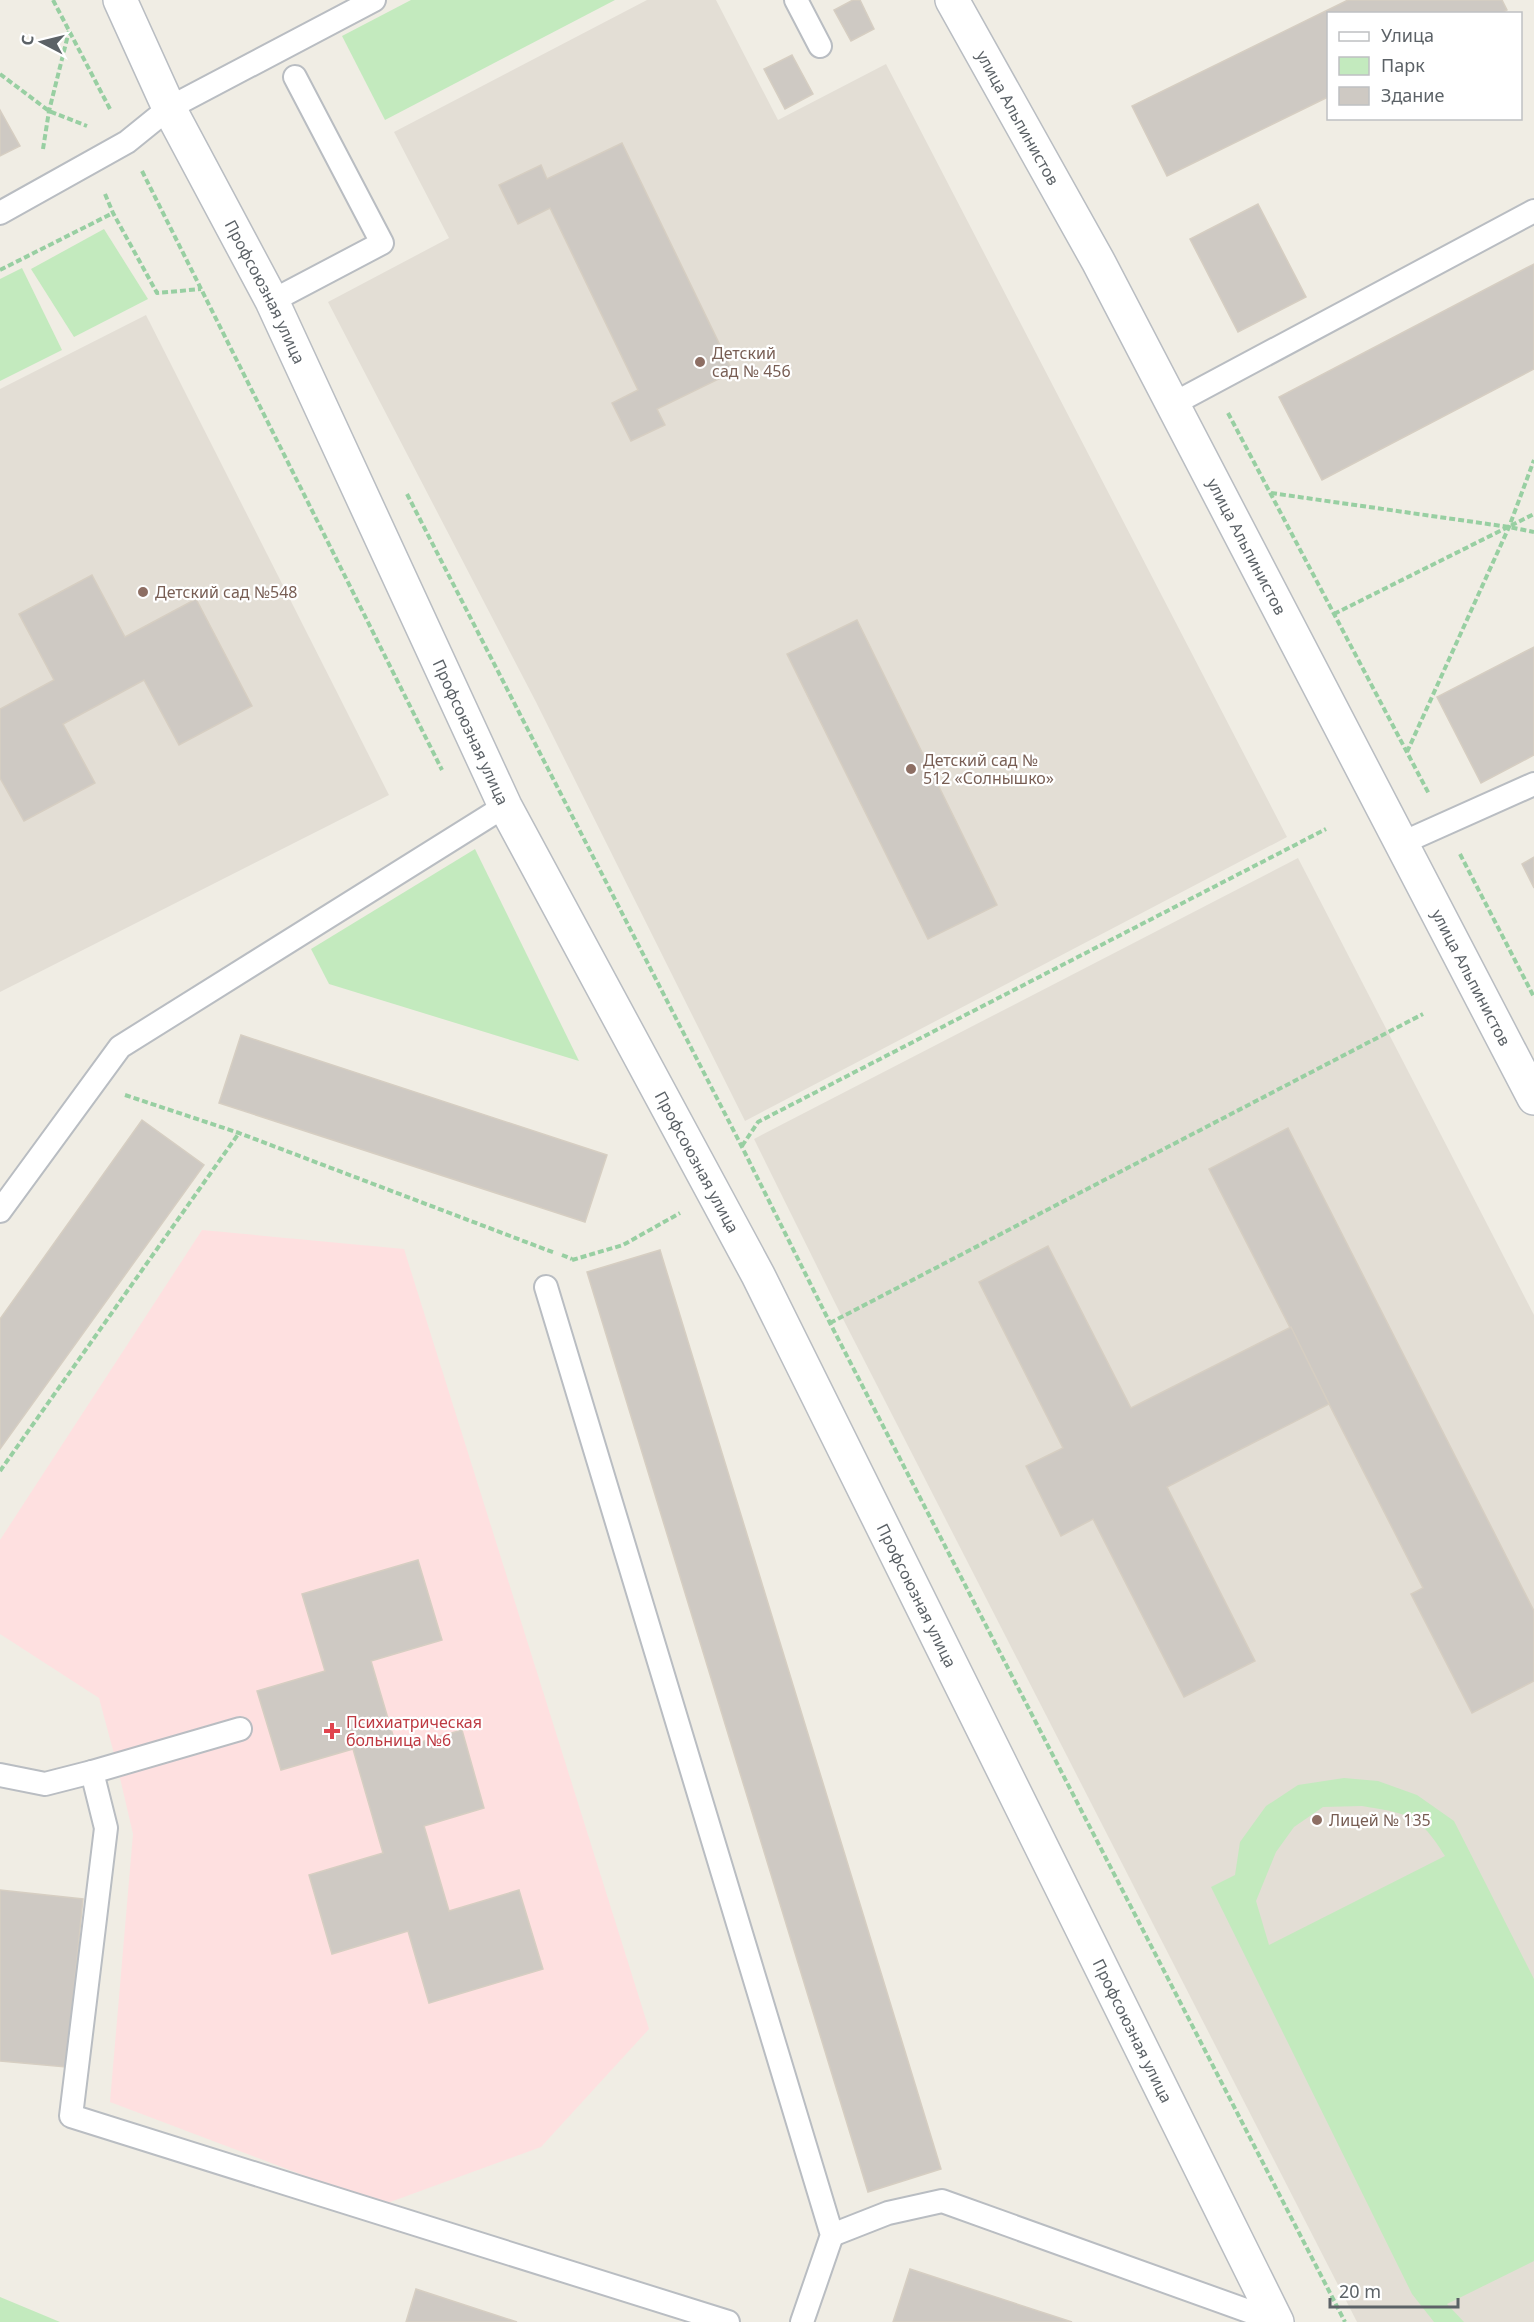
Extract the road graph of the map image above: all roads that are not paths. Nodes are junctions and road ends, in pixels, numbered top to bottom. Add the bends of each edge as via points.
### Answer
1 (120, 0) edge
2 (374, 0) edge
3 (796, 0) edge
4 (952, 0) edge
5 (820, 46) dead end
6 (295, 77) dead end
7 (169, 108) junction
8 (1534, 211) edge
9 (0, 213) edge
10 (272, 301) junction
11 (1173, 404) junction
12 (1534, 784) edge
13 (505, 806) junction
14 (1402, 843) junction
15 (1534, 1098) edge
16 (0, 1211) edge
17 (546, 1287) road end
18 (240, 1729) dead end
19 (92, 1772) junction
20 (0, 1775) edge
21 (832, 2235) junction
22 (1276, 2321) edge
23 (728, 2322) edge
24 (802, 2322) edge

1 - 7 street, Профсоюзная улица
2 - 7 lane
3 - 5 lane
4 - 11 street, улица Альпинистов
6 - 10 lane via 382,243
7 - 9 lane via 127,142
7 - 10 street, Профсоюзная улица
8 - 11 lane
10 - 13 street, Профсоюзная улица
11 - 14 street, улица Альпинистов
12 - 14 lane
13 - 16 lane via 120,1047
13 - 22 street, Профсоюзная улица via 758,1275
14 - 15 street, улица Альпинистов
17 - 21 lane
18 - 19 lane
19 - 20 lane via 45,1784
19 - 23 lane via 106,1828 71,2116
21 - 22 lane via 888,2213 942,2200
21 - 24 lane

